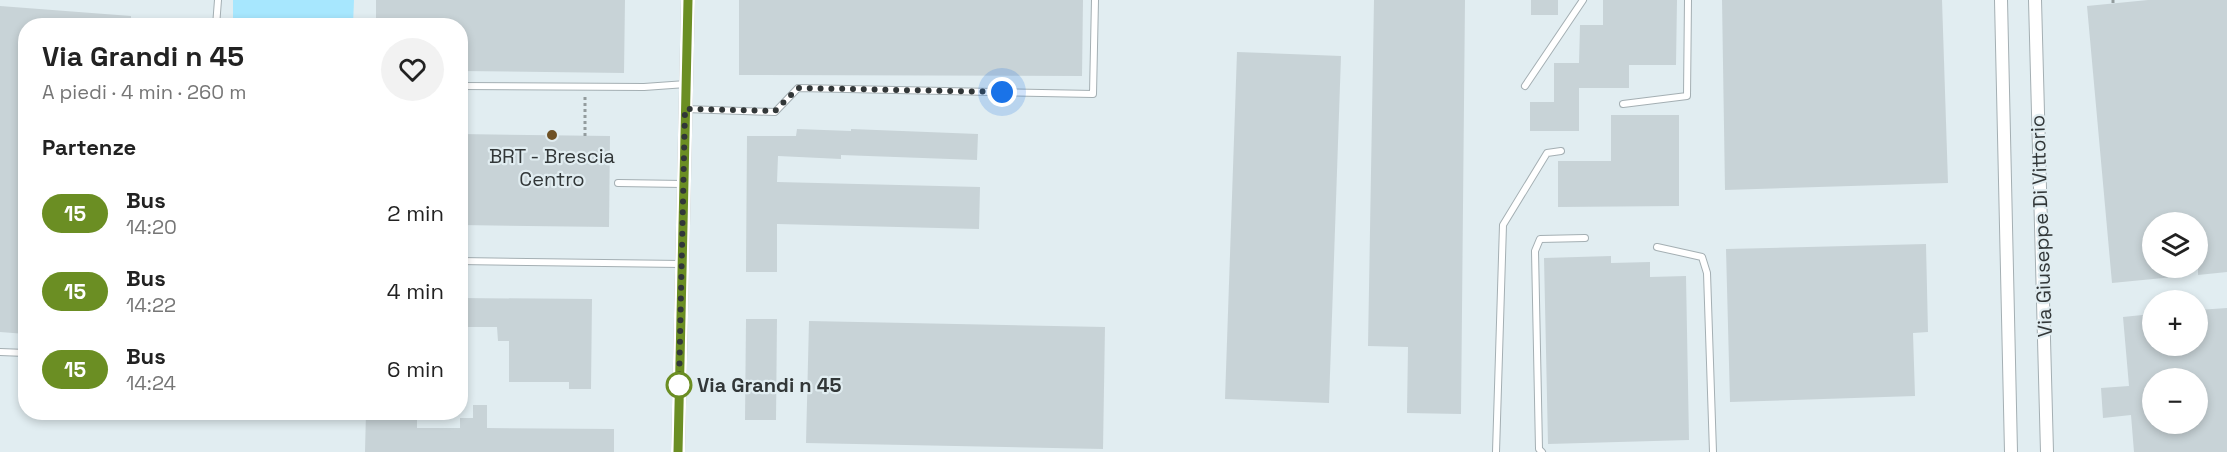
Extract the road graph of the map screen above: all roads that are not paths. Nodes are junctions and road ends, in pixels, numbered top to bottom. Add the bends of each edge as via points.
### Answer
1 (218, 0) edge
2 (688, 0) edge
3 (1095, 0) edge
4 (1583, 0) edge
5 (1688, 0) edge
6 (2001, 0) edge
7 (2035, 0) edge
8 (217, 18) edge
9 (687, 84) junction
10 (468, 86) edge
11 (1525, 86) dead end
12 (1623, 104) dead end
13 (685, 109) junction
14 (1561, 151) dead end
15 (618, 183) dead end
16 (683, 184) junction
17 (1585, 238) dead end
18 (1658, 247) dead end
19 (468, 261) edge
20 (681, 264) junction
21 (0, 352) edge
22 (18, 353) edge
23 (678, 452) edge
24 (1496, 452) edge
25 (1542, 452) edge
26 (1713, 452) edge
27 (2011, 452) edge
28 (2046, 452) edge

1 - 8 lane
2 - 9 street
3 - 13 lane via 1093,94 798,88 775,111
4 - 11 lane
5 - 12 lane via 1687,96
6 - 27 street, Via Giuseppe Di Vittorio
7 - 28 street, Via Giuseppe Di Vittorio
9 - 10 lane
9 - 13 street
13 - 16 street
14 - 24 lane via 1547,153 1503,225
15 - 16 lane
16 - 20 street
17 - 25 lane via 1540,239 1536,251
18 - 26 lane via 1702,257 1707,273
19 - 20 lane
20 - 23 street
21 - 22 lane

